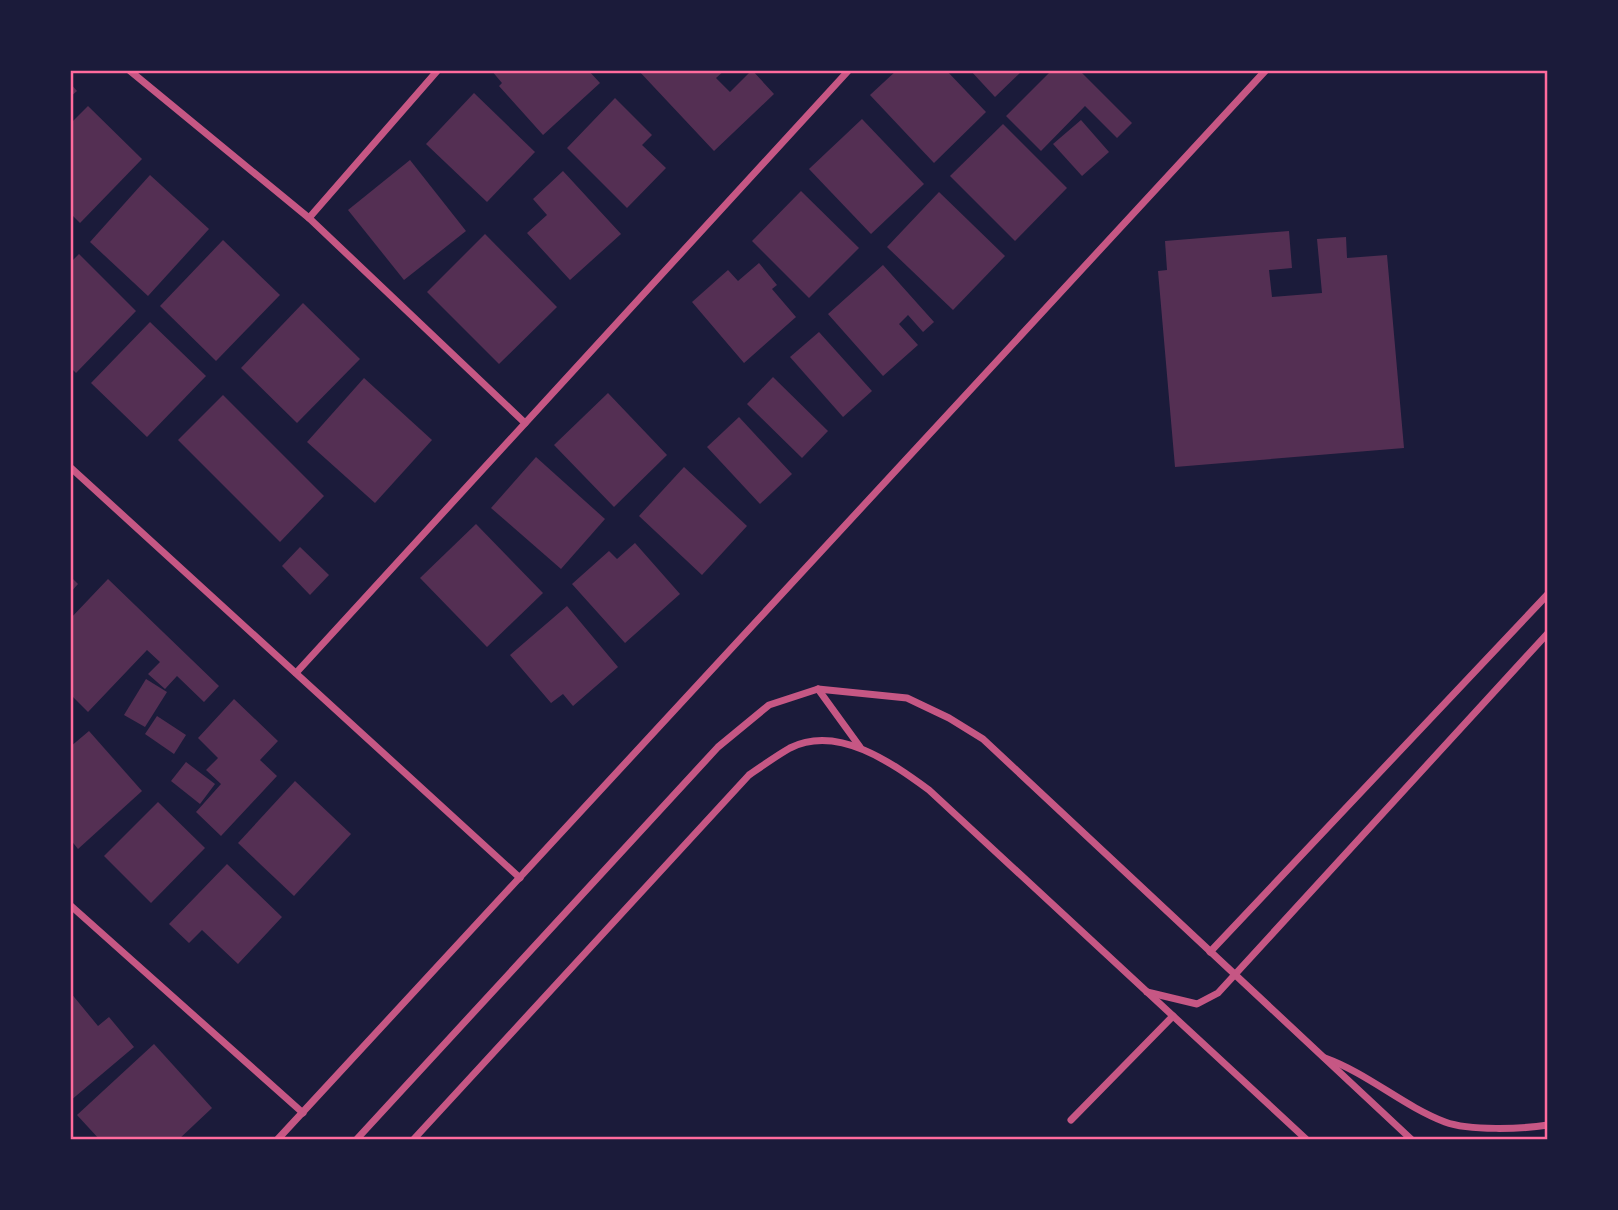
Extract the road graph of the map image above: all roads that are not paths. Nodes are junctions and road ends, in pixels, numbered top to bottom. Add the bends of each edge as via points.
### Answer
1 (129, 70) edge
2 (438, 70) edge
3 (849, 70) edge
4 (1266, 70) edge
5 (309, 218) junction
6 (525, 423) junction
7 (70, 467) edge
8 (1548, 594) edge
9 (1548, 633) edge
10 (296, 673) junction
11 (818, 689) junction
12 (860, 747) junction
13 (520, 878) junction
14 (72, 911) edge
15 (1210, 952) junction
16 (1235, 976) junction
17 (1146, 991) junction
18 (1173, 1016) junction
19 (1321, 1056) junction
20 (303, 1113) junction
21 (1070, 1120) dead end
22 (1548, 1125) edge
23 (277, 1140) edge
24 (356, 1140) edge
25 (413, 1140) edge
26 (1307, 1140) edge
27 (1412, 1140) edge

1 - 5 street
2 - 5 street
3 - 6 street
4 - 13 street
5 - 6 street
6 - 10 street
7 - 10 street
8 - 15 street
9 - 16 street
10 - 13 street
11 - 12 street
11 - 15 street via 907,698 983,739
11 - 24 street via 769,705 718,747
12 - 17 street via 890,761 929,790
12 - 25 street via 822,742 792,747 749,775
13 - 20 street
14 - 20 street
15 - 16 street
16 - 17 street via 1218,993 1197,1004
16 - 19 street
17 - 18 street
18 - 21 street
18 - 26 street
19 - 22 street via 1354,1069 1446,1123 1521,1130
19 - 27 street
20 - 23 street

